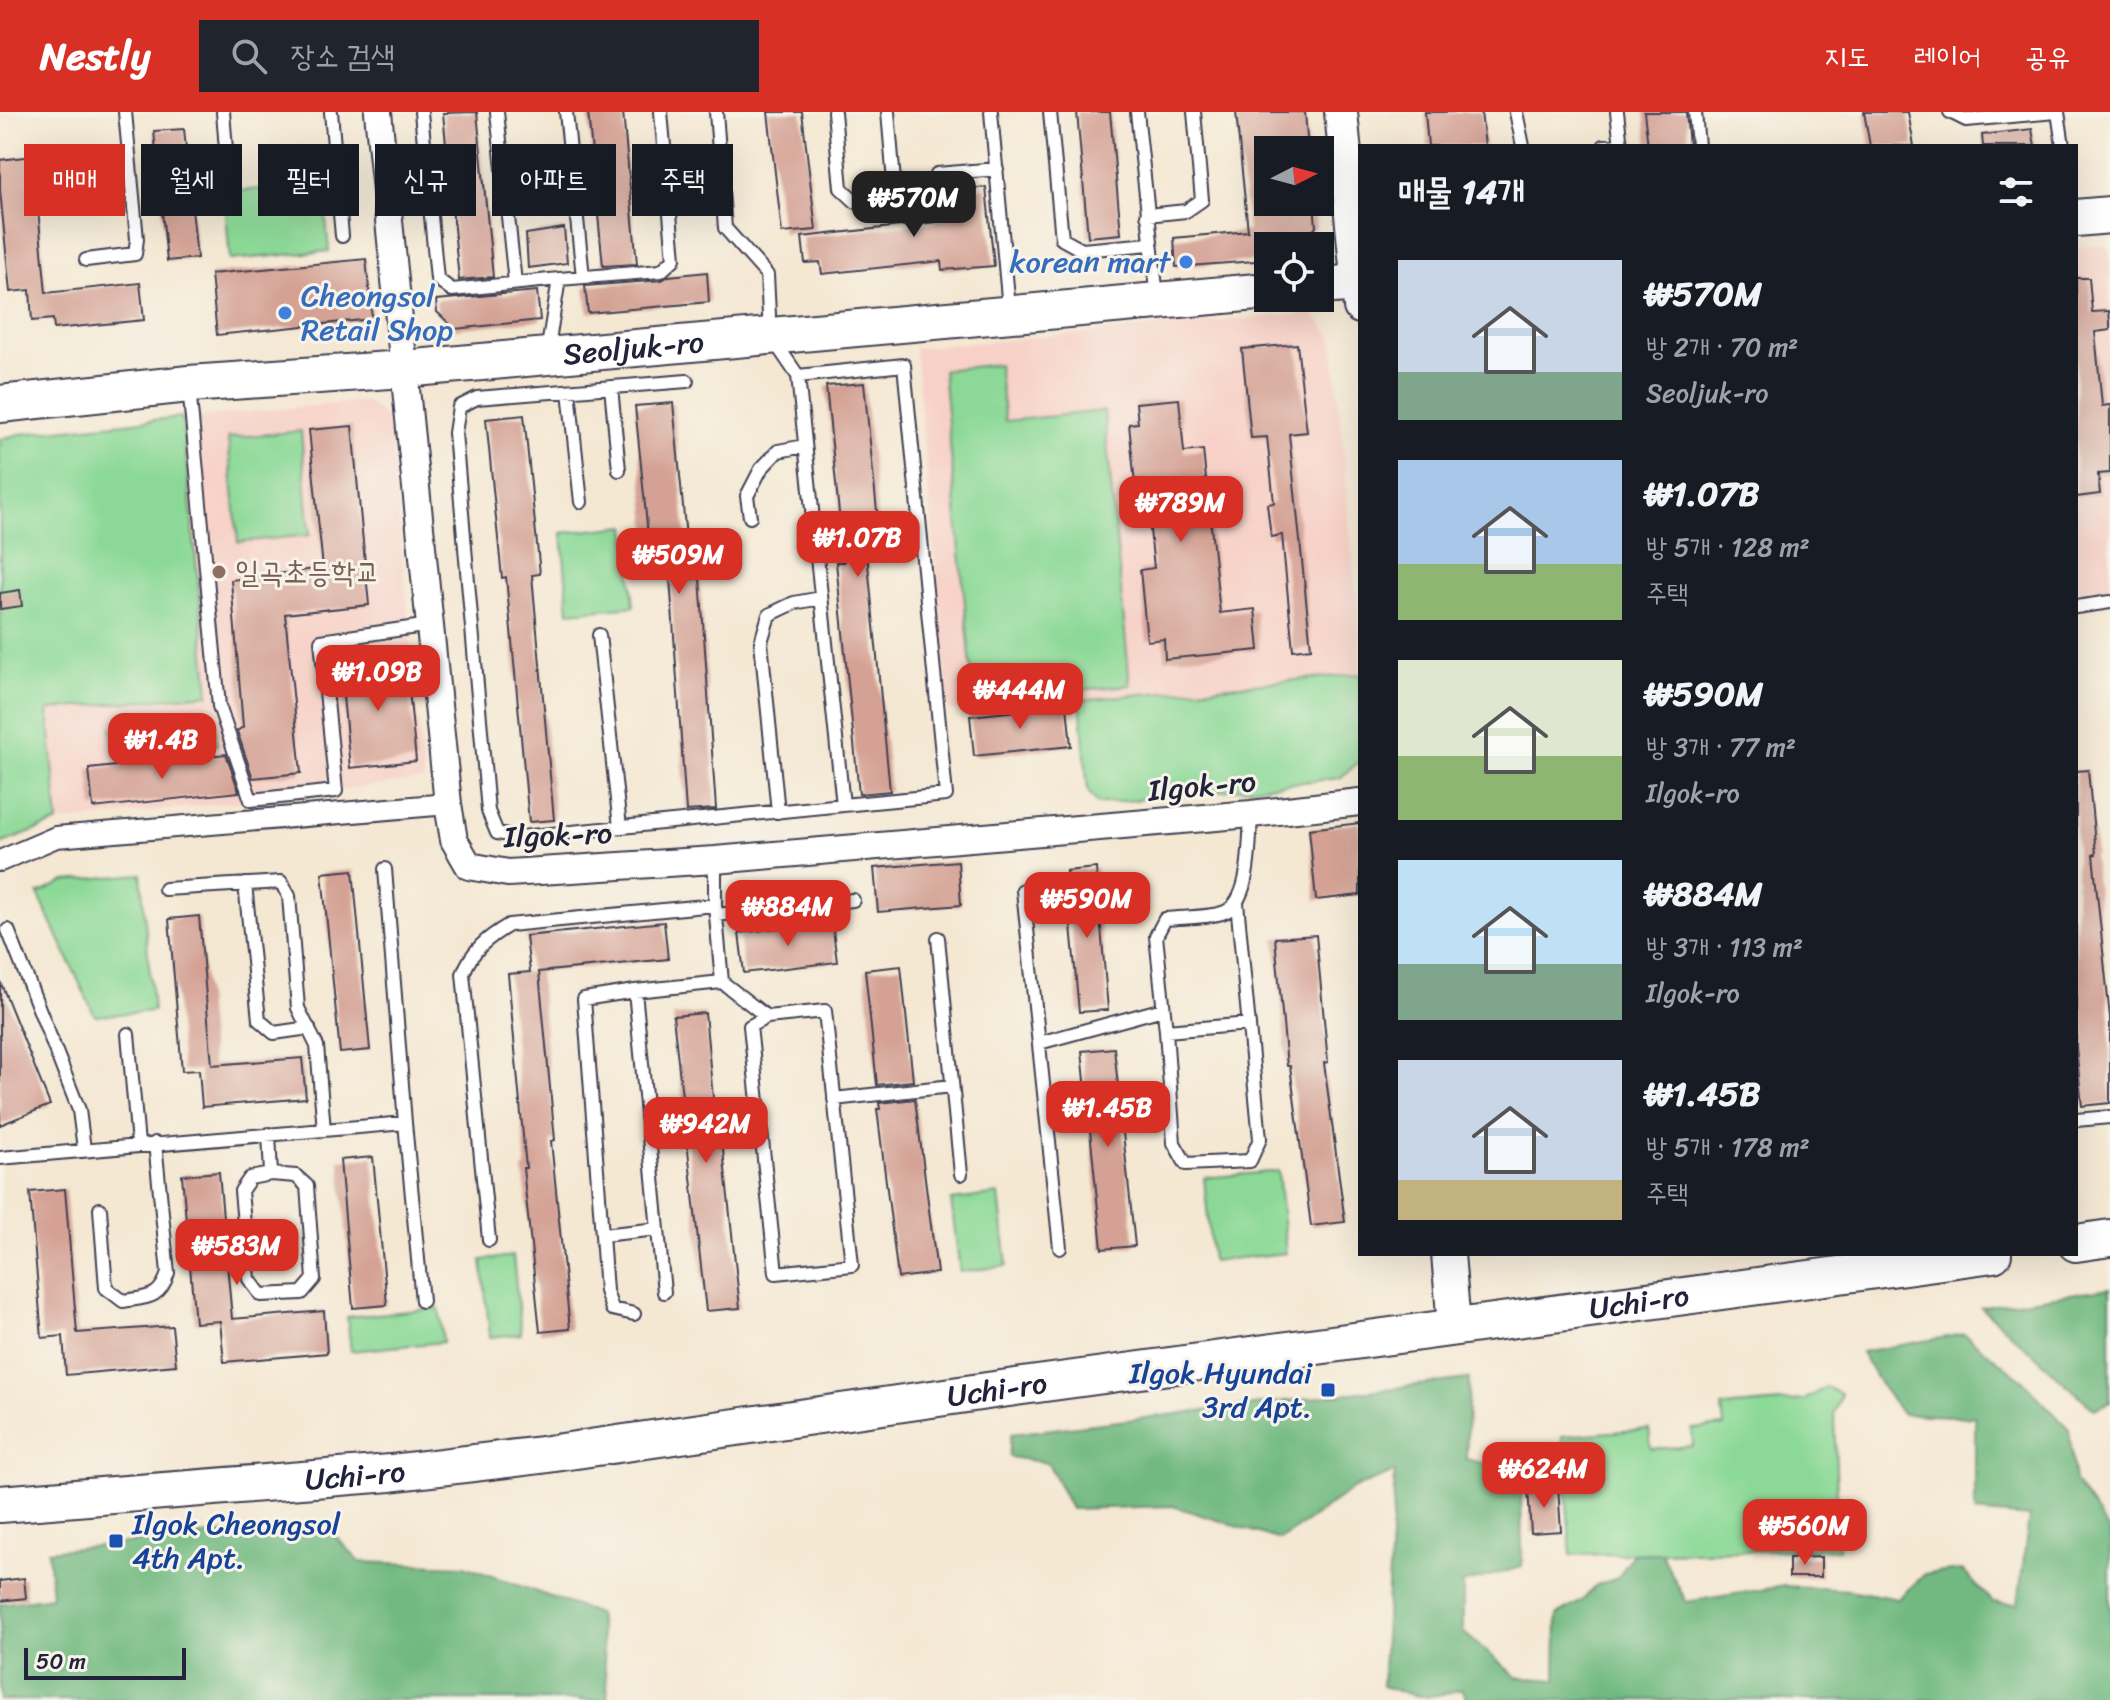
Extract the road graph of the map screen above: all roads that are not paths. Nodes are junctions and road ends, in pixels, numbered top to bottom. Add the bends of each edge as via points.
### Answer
1 (125, 112) edge
2 (223, 112) edge
3 (331, 112) edge
4 (378, 112) edge
5 (421, 112) edge
6 (497, 112) edge
7 (566, 112) edge
8 (661, 112) edge
9 (716, 112) edge
10 (834, 112) edge
11 (888, 112) edge
12 (991, 112) edge
13 (1050, 112) edge
14 (1137, 112) edge
15 (1194, 112) edge
16 (1341, 112) edge
17 (1516, 112) edge
18 (1617, 112) edge
19 (1695, 112) edge
20 (1950, 112) edge
21 (2057, 112) edge
22 (226, 144) edge
23 (1523, 144) edge
24 (1621, 144) edge
25 (1698, 144) edge
26 (2063, 144) edge
27 (997, 169) junction
28 (937, 174) dead end
29 (1147, 215) junction
30 (2110, 215) edge
31 (2078, 218) edge
32 (342, 236) dead end
33 (1150, 244) junction
34 (86, 260) dead end
35 (583, 277) junction
36 (559, 279) junction
37 (1358, 281) edge
38 (515, 283) junction
39 (1334, 288) edge
40 (1358, 291) edge
41 (1254, 292) edge
42 (1157, 300) junction
43 (1009, 312) junction
44 (770, 335) junction
45 (546, 356) junction
46 (404, 369) junction
47 (798, 376) junction
48 (687, 381) dead end
49 (189, 384) junction
50 (611, 387) junction
51 (569, 391) junction
52 (0, 404) edge
53 (805, 446) junction
54 (619, 470) dead end
55 (581, 502) dead end
56 (750, 517) dead end
57 (821, 598) junction
58 (2110, 603) edge
59 (2078, 607) edge
60 (430, 625) junction
61 (599, 635) dead end
62 (219, 706) junction
63 (235, 731) dead end
64 (1358, 802) edge
65 (448, 804) junction
66 (843, 805) junction
67 (778, 812) junction
68 (1251, 814) junction
69 (620, 827) junction
70 (715, 860) junction
71 (0, 861) edge
72 (385, 869) dead end
73 (245, 884) junction
74 (165, 889) dead end
75 (1023, 890) dead end
76 (853, 900) dead end
77 (1237, 903) junction
78 (716, 910) junction
79 (8, 930) dead end
80 (938, 938) dead end
81 (722, 982) junction
82 (635, 991) junction
83 (1163, 1009) junction
84 (767, 1017) junction
85 (1249, 1024) junction
86 (309, 1028) junction
87 (1166, 1031) junction
88 (128, 1034) dead end
89 (1039, 1043) junction
90 (952, 1086) junction
91 (834, 1099) junction
92 (2110, 1117) edge
93 (2078, 1120) edge
94 (405, 1123) junction
95 (324, 1130) junction
96 (269, 1134) junction
97 (155, 1143) junction
98 (138, 1144) junction
99 (84, 1149) junction
100 (0, 1158) edge
101 (271, 1174) junction
102 (961, 1174) dead end
103 (100, 1209) dead end
104 (658, 1229) junction
105 (602, 1235) junction
106 (2110, 1238) edge
107 (489, 1240) dead end
108 (2078, 1243) edge
109 (1060, 1248) dead end
110 (1448, 1256) edge
111 (1978, 1256) edge
112 (664, 1292) dead end
113 (422, 1301) dead end
114 (634, 1314) dead end
115 (1454, 1326) junction
116 (0, 1504) edge

1 - 34 lane via 135,254
2 - 22 lane
3 - 32 lane
4 - 46 street, Ilgok-ro
5 - 38 lane via 437,279 452,290
6 - 38 lane
7 - 35 lane
8 - 35 lane via 674,259 661,271
9 - 44 lane via 725,228 767,275
10 - 11 lane via 841,188 856,202 879,201 894,182
12 - 27 lane
13 - 33 lane via 1062,239 1082,250
14 - 29 lane
15 - 29 lane via 1202,200 1186,211
16 - 37 street
17 - 23 lane
18 - 24 lane
19 - 25 lane
20 - 21 lane via 1966,120
21 - 26 lane
27 - 28 lane
27 - 43 lane
29 - 33 lane
30 - 31 main road
33 - 42 lane
35 - 36 lane
36 - 38 lane
36 - 45 lane
39 - 40 main road
41 - 42 main road, Seoljuk-ro
42 - 43 main road, Seoljuk-ro
43 - 44 main road, Seoljuk-ro
44 - 45 main road, Seoljuk-ro
44 - 47 lane
45 - 46 main road, Seoljuk-ro
46 - 49 main road, Seoljuk-ro
46 - 60 street, Ilgok-ro
47 - 53 lane
47 - 66 lane via 904,365 946,795
48 - 50 lane
49 - 52 main road, Seoljuk-ro
49 - 62 lane
50 - 51 lane
50 - 54 lane
51 - 55 lane
51 - 69 lane via 477,398 459,407 455,433 488,811 497,833 521,837
53 - 56 lane via 778,451 761,469 747,496
53 - 57 lane
57 - 66 lane
57 - 67 lane via 769,615 761,642
58 - 59 lane
60 - 62 lane via 321,641 336,791 251,800
60 - 65 street, Ilgok-ro
61 - 69 lane
62 - 63 lane
64 - 68 street, Ilgok-ro
65 - 70 street, Ilgok-ro via 454,840 469,866 508,873
65 - 71 street via 56,837
66 - 67 lane
67 - 69 lane
68 - 70 street, Ilgok-ro
68 - 77 lane via 1245,885
70 - 78 lane
72 - 94 lane
73 - 74 lane
73 - 86 lane via 281,882 289,896 298,1008
73 - 86 lane via 259,1020 274,1033
75 - 89 lane
76 - 78 lane
77 - 83 lane via 1225,913 1165,919 1156,936
77 - 85 lane
78 - 81 lane
78 - 107 lane via 509,925 486,938 468,959 463,974
79 - 99 lane via 79,1110
80 - 90 lane
81 - 82 lane
81 - 84 lane
82 - 104 lane
82 - 105 lane via 584,999
83 - 87 lane
83 - 89 lane
84 - 91 lane via 825,1011
84 - 91 lane via 750,1026 776,1273 852,1265
85 - 87 lane
85 - 87 lane via 1260,1139 1250,1161 1186,1164 1174,1143
86 - 95 lane via 317,1046
88 - 98 lane
89 - 109 lane
90 - 91 lane
90 - 102 lane
92 - 93 lane
94 - 95 lane
94 - 113 lane
95 - 96 lane
96 - 97 lane
96 - 101 lane
97 - 98 lane
97 - 103 lane via 168,1273 153,1296 123,1301 106,1288
98 - 99 lane
99 - 100 lane
101 - 101 lane via 250,1178 241,1191 249,1279 261,1295 302,1293 314,1279 307,1186 296,1176
104 - 105 lane
104 - 112 lane
105 - 114 lane via 612,1309
106 - 108 main road
110 - 115 street
111 - 115 main road, Uchi-ro
115 - 116 main road, Uchi-ro via 541,1455 390,1473

